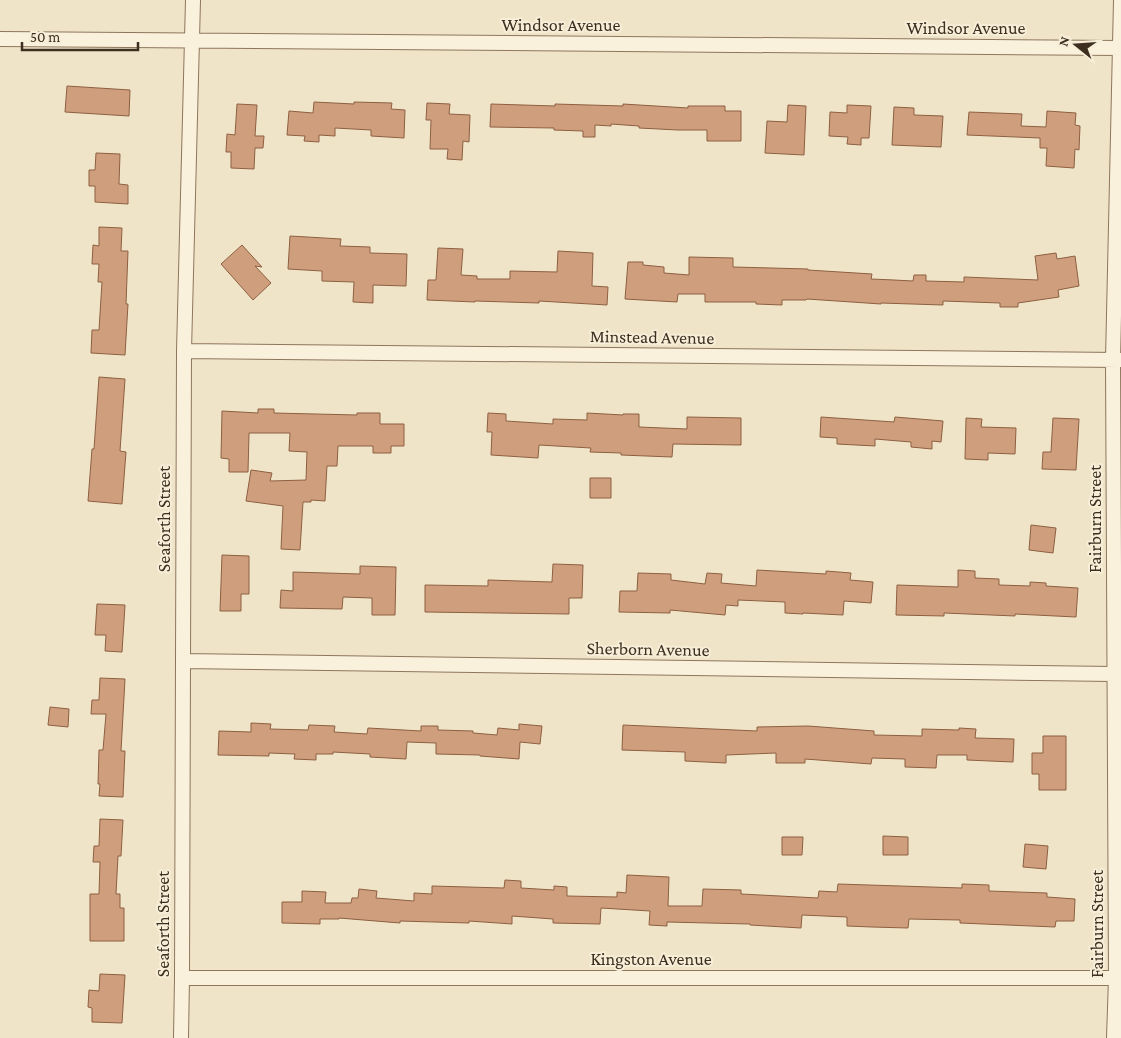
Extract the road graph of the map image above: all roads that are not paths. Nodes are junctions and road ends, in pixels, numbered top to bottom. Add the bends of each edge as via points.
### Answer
1 (192, 0) edge
2 (1121, 0) edge
3 (0, 40) edge
4 (192, 42) junction
5 (1121, 48) edge
6 (184, 351) junction
7 (1117, 360) edge
8 (183, 661) junction
9 (1114, 674) junction
10 (182, 978) junction
11 (1118, 978) edge
12 (181, 1038) edge
13 (1114, 1038) edge

1 - 4 street, Seaforth Street
2 - 5 street, Fairburn Street
3 - 4 street, Windsor Avenue
4 - 5 street, Windsor Avenue
4 - 6 street, Seaforth Street
5 - 7 street, Fairburn Street
6 - 7 street, Minstead Avenue
6 - 8 street, Seaforth Street
7 - 9 street, Fairburn Street
8 - 9 street, Sherborn Avenue
8 - 10 street, Seaforth Street
9 - 11 street, Fairburn Street
10 - 11 street, Kingston Avenue
10 - 12 street, Seaforth Street
11 - 13 street, Fairburn Street

